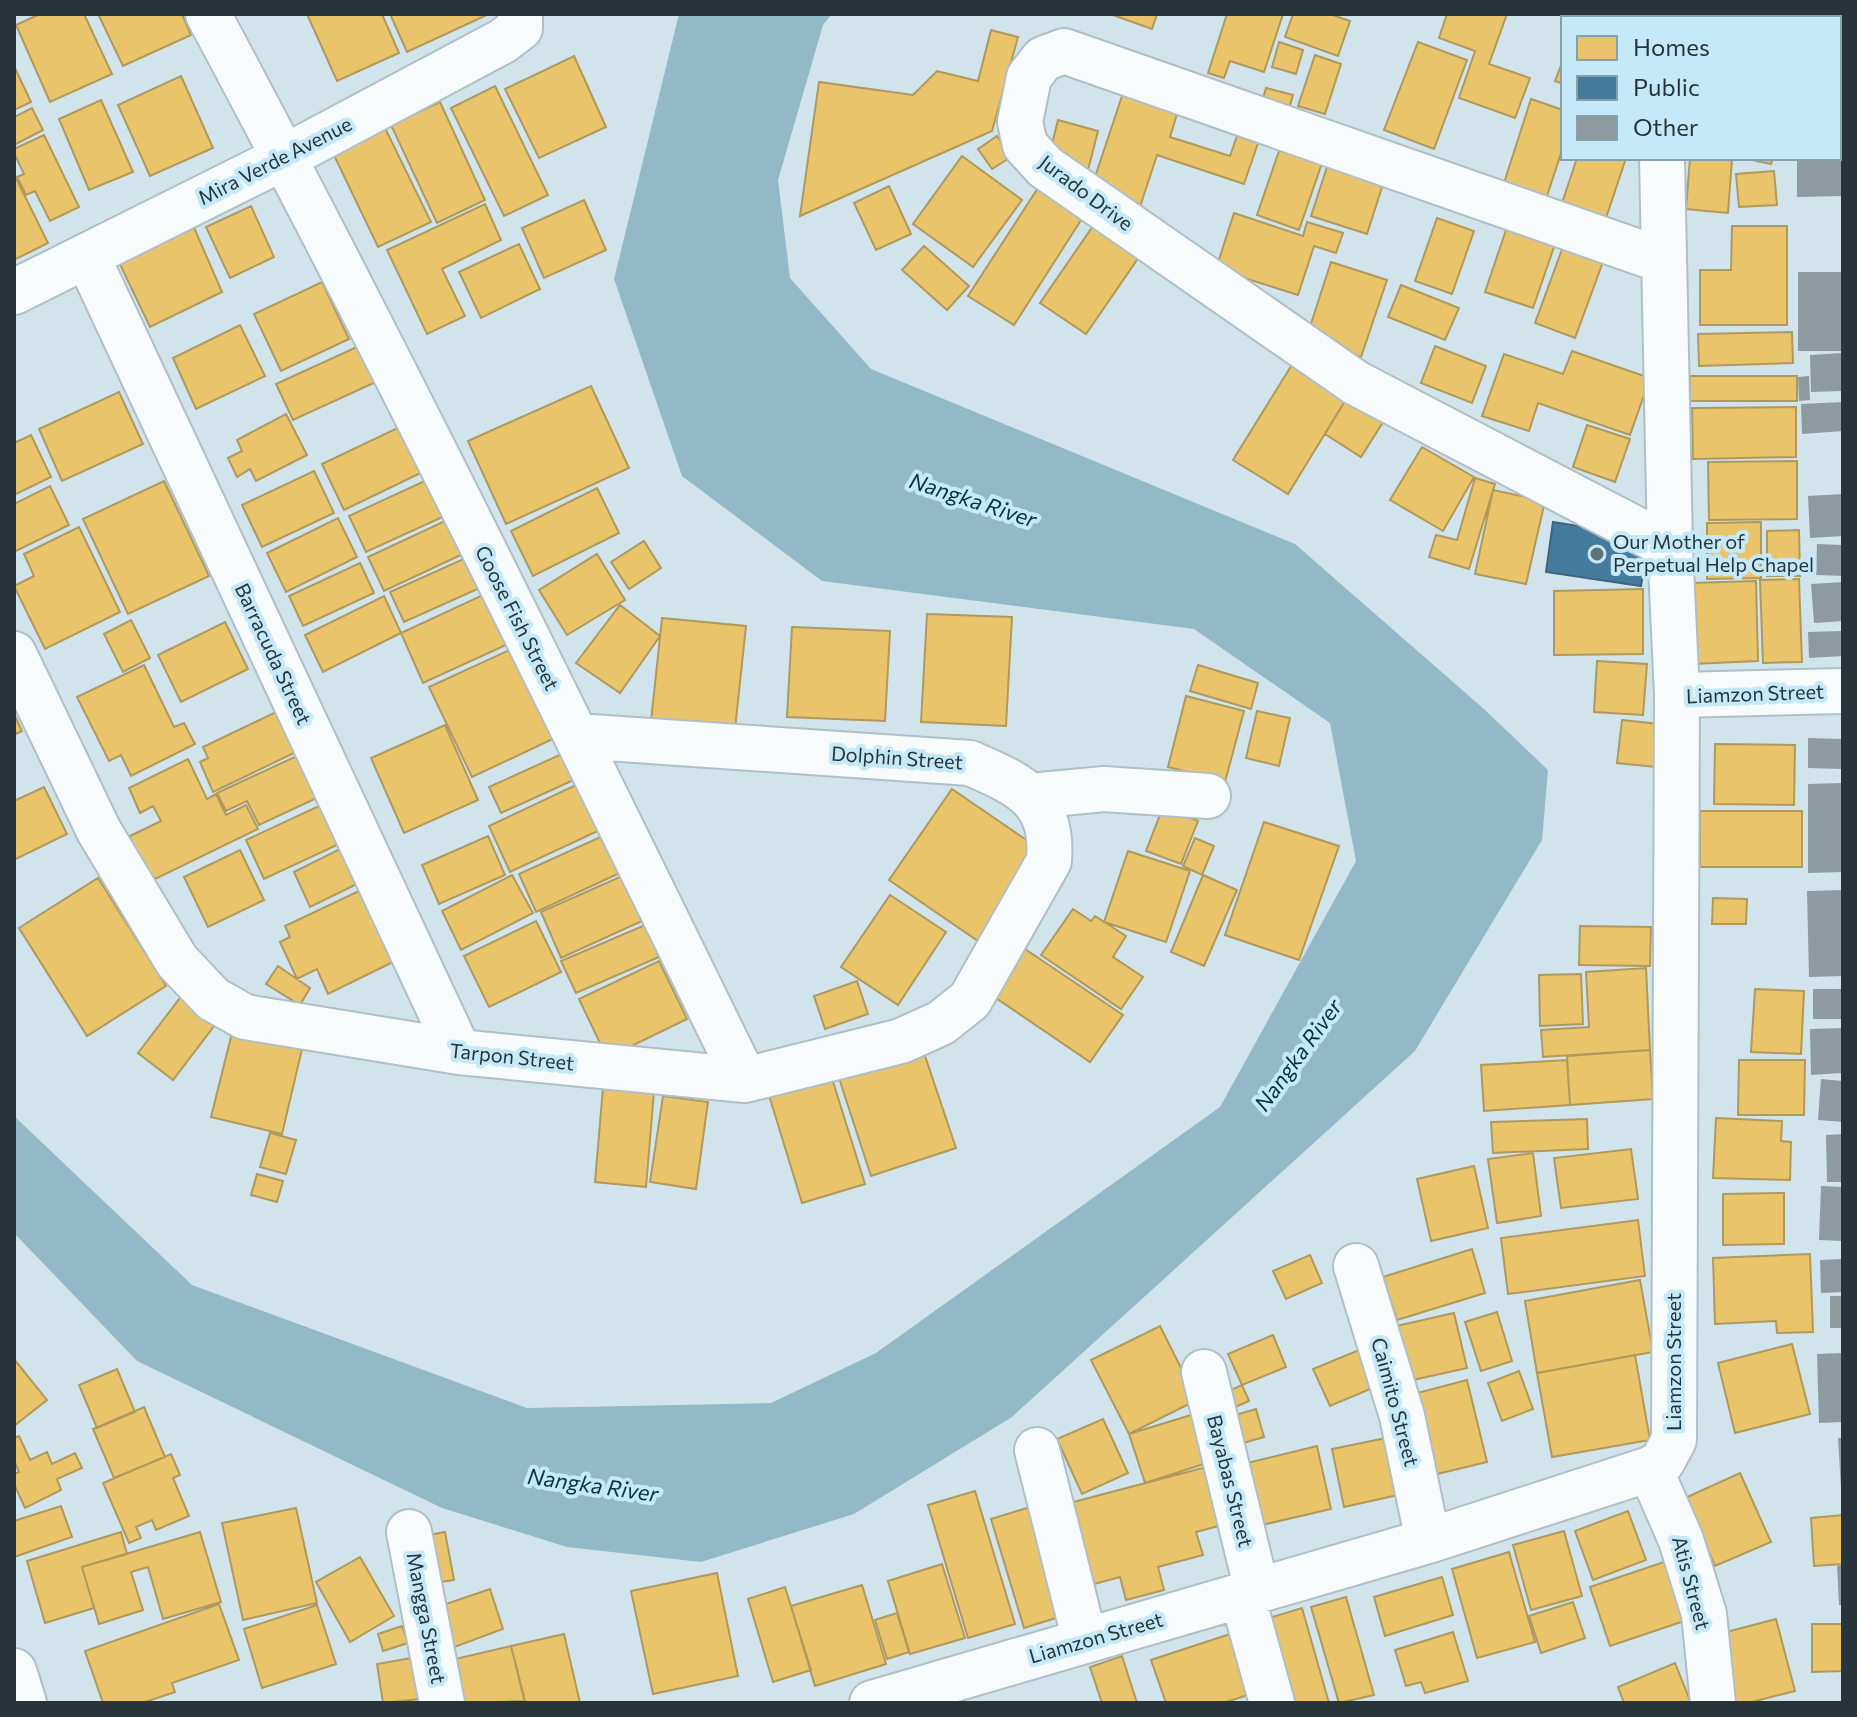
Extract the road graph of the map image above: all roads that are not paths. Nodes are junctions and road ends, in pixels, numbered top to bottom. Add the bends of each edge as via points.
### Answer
1 (208, 14) edge
2 (520, 14) edge
3 (285, 157) junction
4 (1662, 160) edge
5 (87, 256) junction
6 (1664, 261) junction
7 (14, 292) edge
8 (1670, 547) junction
9 (14, 654) edge
10 (1843, 691) edge
11 (1677, 695) junction
12 (577, 736) junction
13 (1031, 796) junction
14 (1208, 796) dead end
15 (459, 1052) junction
16 (745, 1080) junction
17 (1356, 1266) dead end
18 (1204, 1372) dead end
19 (1037, 1450) dead end
20 (1650, 1469) junction
21 (409, 1532) dead end
22 (1428, 1541) junction
23 (1249, 1593) junction
24 (1085, 1641) junction
25 (14, 1671) edge
26 (24, 1703) edge
27 (442, 1703) edge
28 (872, 1703) edge
29 (1272, 1703) edge
30 (1713, 1703) edge

1 - 3 street, Goose Fish Street
2 - 3 street, Mira Verde Avenue via 515,34
3 - 5 street, Mira Verde Avenue
3 - 12 street, Goose Fish Street
4 - 6 street
5 - 7 street, Mira Verde Avenue
5 - 15 street, Barracuda Street
6 - 8 street
6 - 8 street, Jurado Drive via 1064,51 1043,59 1029,77 1020,122 1025,145 1045,167 1356,383
8 - 11 street
9 - 15 street, Tarpon Street via 99,831 195,984 245,1017
10 - 11 street, Liamzon Street
11 - 20 street, Liamzon Street via 1674,1440 1662,1462
12 - 13 street, Dolphin Street via 970,763
12 - 16 street, Goose Fish Street
13 - 14 street via 1104,789
13 - 16 street, Tarpon Street via 1051,834 1049,861 970,1000 941,1023 901,1041
15 - 16 street, Tarpon Street
17 - 22 street, Caimito Street via 1402,1416
18 - 23 street, Bayabas Street
19 - 24 street
20 - 22 street, Liamzon Street
20 - 30 street, Atis Street via 1681,1540 1704,1614
21 - 27 street, Mangga Street
22 - 23 street, Liamzon Street
23 - 24 street, Liamzon Street
23 - 29 street, Bayabas Street
24 - 28 street, Liamzon Street
25 - 26 street

